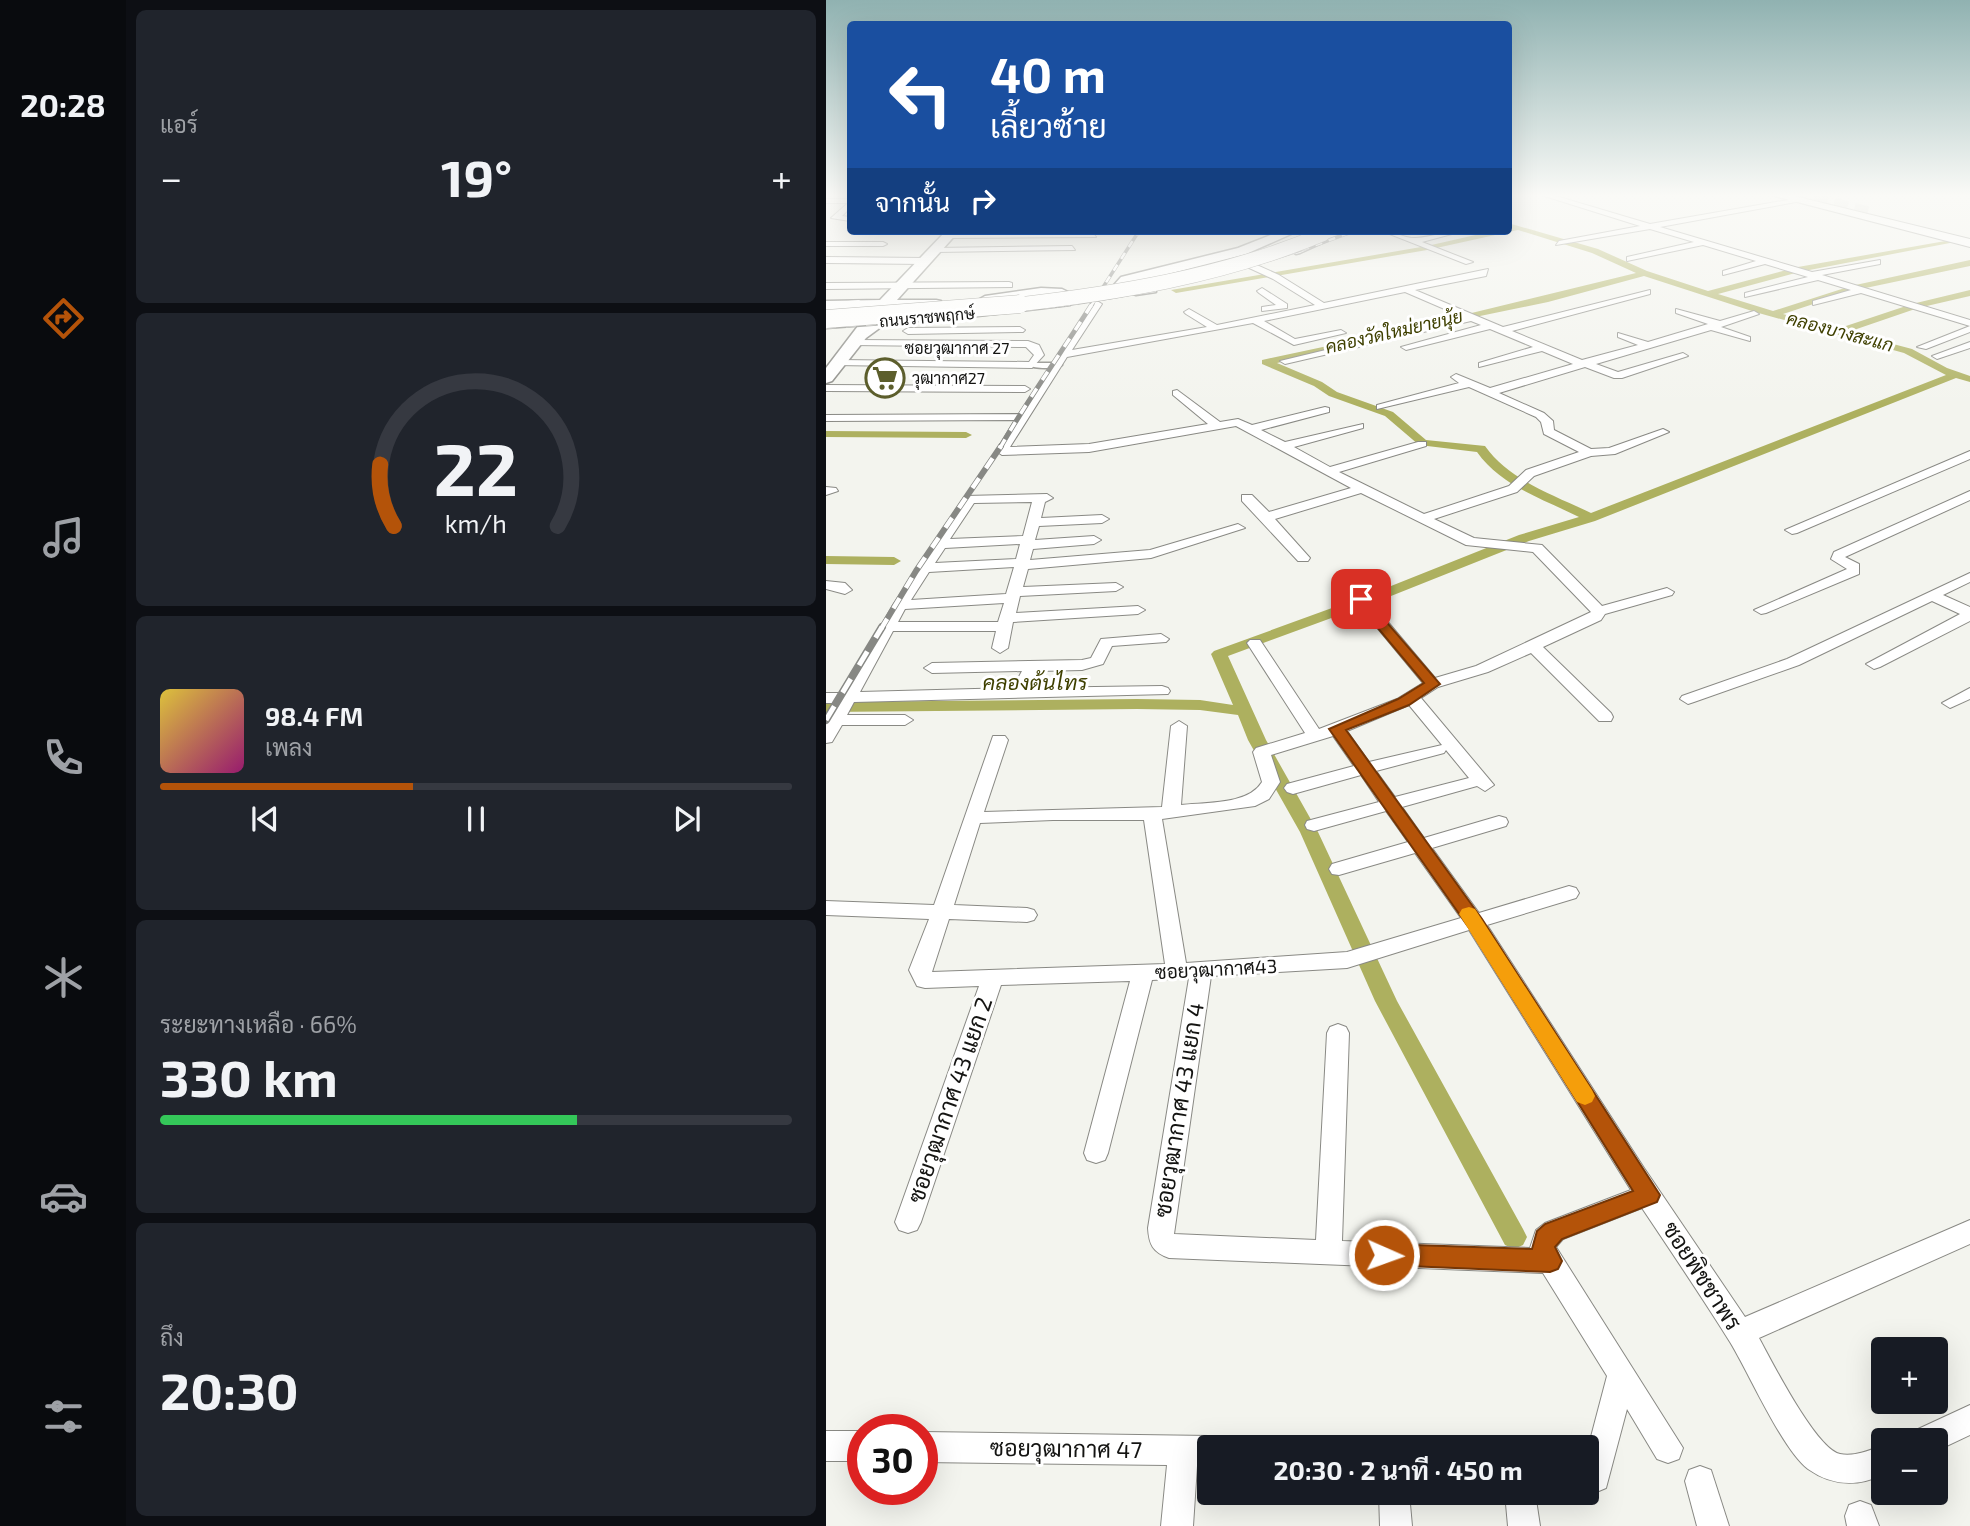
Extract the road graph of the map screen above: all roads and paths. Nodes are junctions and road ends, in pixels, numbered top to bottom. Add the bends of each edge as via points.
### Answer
1 (923, 265) edge
2 (1185, 265) edge
3 (1204, 265) edge
4 (1230, 265) edge
5 (1250, 265) joint
6 (1469, 265) edge
7 (1753, 265) edge
8 (1781, 265) edge
9 (1863, 265) edge
10 (1726, 273) dead end
11 (1815, 276) junction
12 (1856, 278) dead end
13 (1837, 282) junction
14 (1009, 285) dead end
15 (826, 286) edge
16 (1862, 290) junction
17 (1262, 291) dead end
18 (1409, 291) junction
19 (1647, 292) dead end
20 (1806, 292) dead end
21 (1748, 295) dead end
22 (826, 298) edge
23 (896, 298) junction
24 (862, 301) junction
25 (1816, 303) dead end
26 (1097, 304) dead end
27 (1320, 304) dead end
28 (826, 309) edge
29 (1679, 311) dead end
30 (1189, 312) dead end
31 (1754, 314) dead end
32 (1472, 316) junction
33 (1276, 317) junction
34 (1256, 321) junction
35 (826, 322) edge
36 (1970, 323) edge
37 (900, 325) junction
38 (1493, 325) junction
39 (1714, 325) junction
40 (1216, 328) junction
41 (1970, 329) edge
42 (867, 330) junction
43 (1020, 330) dead end
44 (1504, 330) junction
45 (1341, 332) dead end
46 (1621, 335) dead end
47 (1746, 339) dead end
48 (1647, 345) junction
49 (1970, 345) edge
50 (1406, 347) dead end
51 (1543, 347) junction
52 (1922, 347) dead end
53 (1065, 354) junction
54 (1683, 356) dead end
55 (1937, 356) dead end
56 (1284, 361) dead end
57 (839, 363) junction
58 (1583, 363) junction
59 (1032, 365) junction
60 (1058, 365) junction
61 (1483, 365) dead end
62 (1569, 368) junction
63 (1456, 377) dead end
64 (826, 378) edge
65 (1470, 383) junction
66 (1615, 387) dead end
67 (826, 388) edge
68 (1025, 389) joint
69 (1039, 389) junction
70 (1490, 392) junction
71 (1177, 393) dead end
72 (1381, 407) dead end
73 (1325, 410) dead end
74 (1016, 417) dead end
75 (826, 418) edge
76 (1217, 425) junction
77 (1359, 426) dead end
78 (1254, 428) junction
79 (1663, 432) dead end
80 (1422, 444) dead end
81 (1285, 446) junction
82 (1589, 453) junction
83 (1970, 455) edge
84 (1328, 471) junction
85 (1362, 489) junction
86 (1970, 495) edge
87 (1247, 498) dead end
88 (1266, 517) junction
89 (1102, 519) dead end
90 (1422, 519) junction
91 (1033, 522) junction
92 (1238, 528) dead end
93 (1792, 530) dead end
94 (1094, 540) dead end
95 (1027, 542) junction
96 (938, 544) junction
97 (1304, 558) dead end
98 (1020, 564) junction
99 (924, 568) junction
100 (1970, 577) edge
101 (826, 585) edge
102 (1116, 587) dead end
103 (845, 590) dead end
104 (1667, 592) dead end
105 (1013, 595) junction
106 (1931, 595) junction
107 (1361, 599) dead end
108 (900, 605) junction
109 (1598, 609) junction
110 (1139, 610) dead end
111 (1761, 610) dead end
112 (1970, 614) edge
113 (1006, 622) junction
114 (888, 627) junction
115 (1161, 639) dead end
116 (1255, 643) dead end
117 (1532, 646) junction
118 (1000, 648) dead end
119 (1874, 664) dead end
120 (1032, 666) junction
121 (932, 668) dead end
122 (1432, 684) junction
123 (1163, 691) dead end
124 (1970, 693) edge
125 (1019, 694) junction
126 (1411, 697) junction
127 (826, 698) edge
128 (1688, 699) dead end
129 (1950, 704) dead end
130 (843, 708) junction
131 (1605, 717) dead end
132 (905, 720) dead end
133 (1179, 726) dead end
134 (1326, 731) junction
135 (826, 738) edge
136 (999, 740) dead end
137 (1438, 749) dead end
138 (1366, 768) junction
139 (1293, 788) dead end
140 (1391, 804) junction
141 (1162, 813) junction
142 (973, 818) junction
143 (1499, 822) dead end
144 (1314, 825) dead end
145 (1420, 845) junction
146 (1339, 869) dead end
147 (1569, 893) dead end
148 (826, 908) edge
149 (941, 914) junction
150 (1027, 915) dead end
151 (1475, 923) junction
152 (1201, 970) junction
153 (1177, 971) junction
154 (1143, 973) junction
155 (992, 979) junction
156 (1338, 1033) dead end
157 (1096, 1153) dead end
158 (1648, 1195) junction
159 (908, 1222) dead end
160 (1970, 1231) edge
161 (1328, 1252) junction
162 (1550, 1261) junction
163 (1740, 1333) junction
164 (1621, 1376) junction
165 (1970, 1420) edge
166 (1948, 1430) edge
167 (826, 1446) edge
168 (847, 1446) edge
169 (938, 1447) edge
170 (1668, 1448) dead end
171 (1196, 1451) edge
172 (1599, 1465) edge
173 (1871, 1465) edge
174 (1700, 1480) dead end
175 (1395, 1505) edge
176 (1521, 1505) edge
177 (1177, 1526) edge
178 (1396, 1526) edge
179 (1524, 1526) edge
180 (1713, 1526) edge

1 - 23 main road
2 - 5 main road via 1126,280 1119,286 1146,290
3 - 28 main road, ถนนราชพฤกษ์, bridge via 1118,285 964,306
4 - 35 main road, ถนนราชพฤกษ์, bridge via 1136,288 1008,307
5 - 27 street
6 - 18 street via 1486,272
7 - 10 street
8 - 11 street
9 - 11 street
11 - 13 street
11 - 21 street
12 - 13 street
13 - 16 street
13 - 20 street
14 - 23 street
15 - 23 street
16 - 25 street
16 - 36 street
17 - 33 street via 1284,305 1265,310
18 - 32 street
18 - 33 street
19 - 44 street
22 - 24 street
23 - 24 main road, ถนนราชพฤกษ์
23 - 37 main road, ถนนราชพฤกษ์ via 947,303 1047,292 1069,296 1046,304
23 - 42 main road
24 - 28 main road
26 - 53 street
29 - 39 street
30 - 40 street
31 - 39 street
32 - 38 street
32 - 56 street
33 - 34 street
34 - 40 street
34 - 45 street via 1294,342
35 - 42 main road
37 - 42 main road
37 - 43 street
38 - 44 street
38 - 50 street
39 - 47 street
39 - 48 street
40 - 53 street
41 - 52 street
42 - 57 main road
42 - 59 street via 1033,345 1039,352
44 - 51 street
46 - 48 street
48 - 58 street
49 - 55 street
51 - 58 street
51 - 61 street
53 - 60 street
54 - 58 street via 1618,376
57 - 59 street, ซอยวุฒากาศ 27
57 - 64 main road
58 - 62 street
59 - 60 street
60 - 69 street
62 - 66 street
62 - 70 street
63 - 65 street
65 - 70 street
65 - 72 street
67 - 68 street
68 - 69 street
69 - 76 street via 1002,451 1089,449
70 - 82 street via 1545,418 1548,432
71 - 76 street
73 - 78 street
74 - 75 street
76 - 78 street via 1238,422
77 - 81 street
78 - 81 street
79 - 82 street via 1611,451
80 - 84 street
81 - 84 street
82 - 90 street
83 - 93 street
84 - 85 street
85 - 88 street
85 - 90 street
86 - 111 street via 1839,555 1854,571
87 - 88 street
88 - 97 street
89 - 91 street
90 - 109 street via 1471,542 1537,548
91 - 95 street
91 - 96 street via 1044,498 970,499
92 - 98 street via 1151,554
94 - 95 street
95 - 96 street
95 - 98 street
96 - 99 street
98 - 99 street
98 - 105 street
99 - 108 street
100 - 106 street
101 - 103 street
102 - 105 street
104 - 109 street
105 - 108 street
105 - 113 street
106 - 112 street
106 - 128 street via 1793,662
107 - 122 street
108 - 114 street
109 - 117 street via 1596,617
110 - 113 street
112 - 119 street
113 - 114 street
113 - 118 street
114 - 130 street
115 - 120 street via 1106,642 1091,664
116 - 134 street, ซอยพิชชาพร
117 - 122 street via 1482,669
117 - 131 street
120 - 121 street
120 - 125 street
122 - 126 street
123 - 125 street
124 - 129 street
125 - 130 street
126 - 134 street
126 - 140 street via 1477,784
127 - 130 street
130 - 132 street
130 - 135 street
133 - 141 street
134 - 138 street, ซอยพิชชาพร
134 - 141 street via 1266,751 1271,782 1263,795 1233,805
136 - 142 street, ซอยวุฒากาศ43
137 - 138 street
138 - 139 street
138 - 140 street, ซอยพิชชาพร
140 - 144 street
140 - 145 street, ซอยพิชชาพร
141 - 142 street
141 - 153 street
142 - 149 street, ซอยวุฒากาศ43
143 - 145 street
145 - 146 street
145 - 151 street, ซอยพิชชาพร
147 - 151 street, ซอยวุฒากาศ43
148 - 149 street
149 - 150 street
149 - 155 street, ซอยวุฒากาศ43 via 920,970 925,980
151 - 152 street, ซอยวุฒากาศ43 via 1347,960
151 - 158 street, ซอยพิชชาพร
152 - 153 street, ซอยวุฒากาศ43
152 - 161 street, ซอยวุฒากาศ 43 แยก 4 via 1162,1241 1169,1246
153 - 154 street, ซอยวุฒากาศ43
154 - 155 street, ซอยวุฒากาศ43
154 - 157 street
155 - 159 street, ซอยวุฒากาศ 43 แยก 2
156 - 161 street
158 - 162 street via 1553,1231 1543,1248
158 - 163 street, ซอยพิชชาพร
160 - 163 street
161 - 162 street
162 - 164 street
163 - 173 street, ซอยพิชชาพร via 1800,1437 1817,1457 1837,1469
164 - 170 street
164 - 172 street
165 - 166 street
167 - 168 street
169 - 171 street, ซอยวุฒากาศ 47
171 - 177 street
174 - 180 street
175 - 178 street
176 - 179 street

